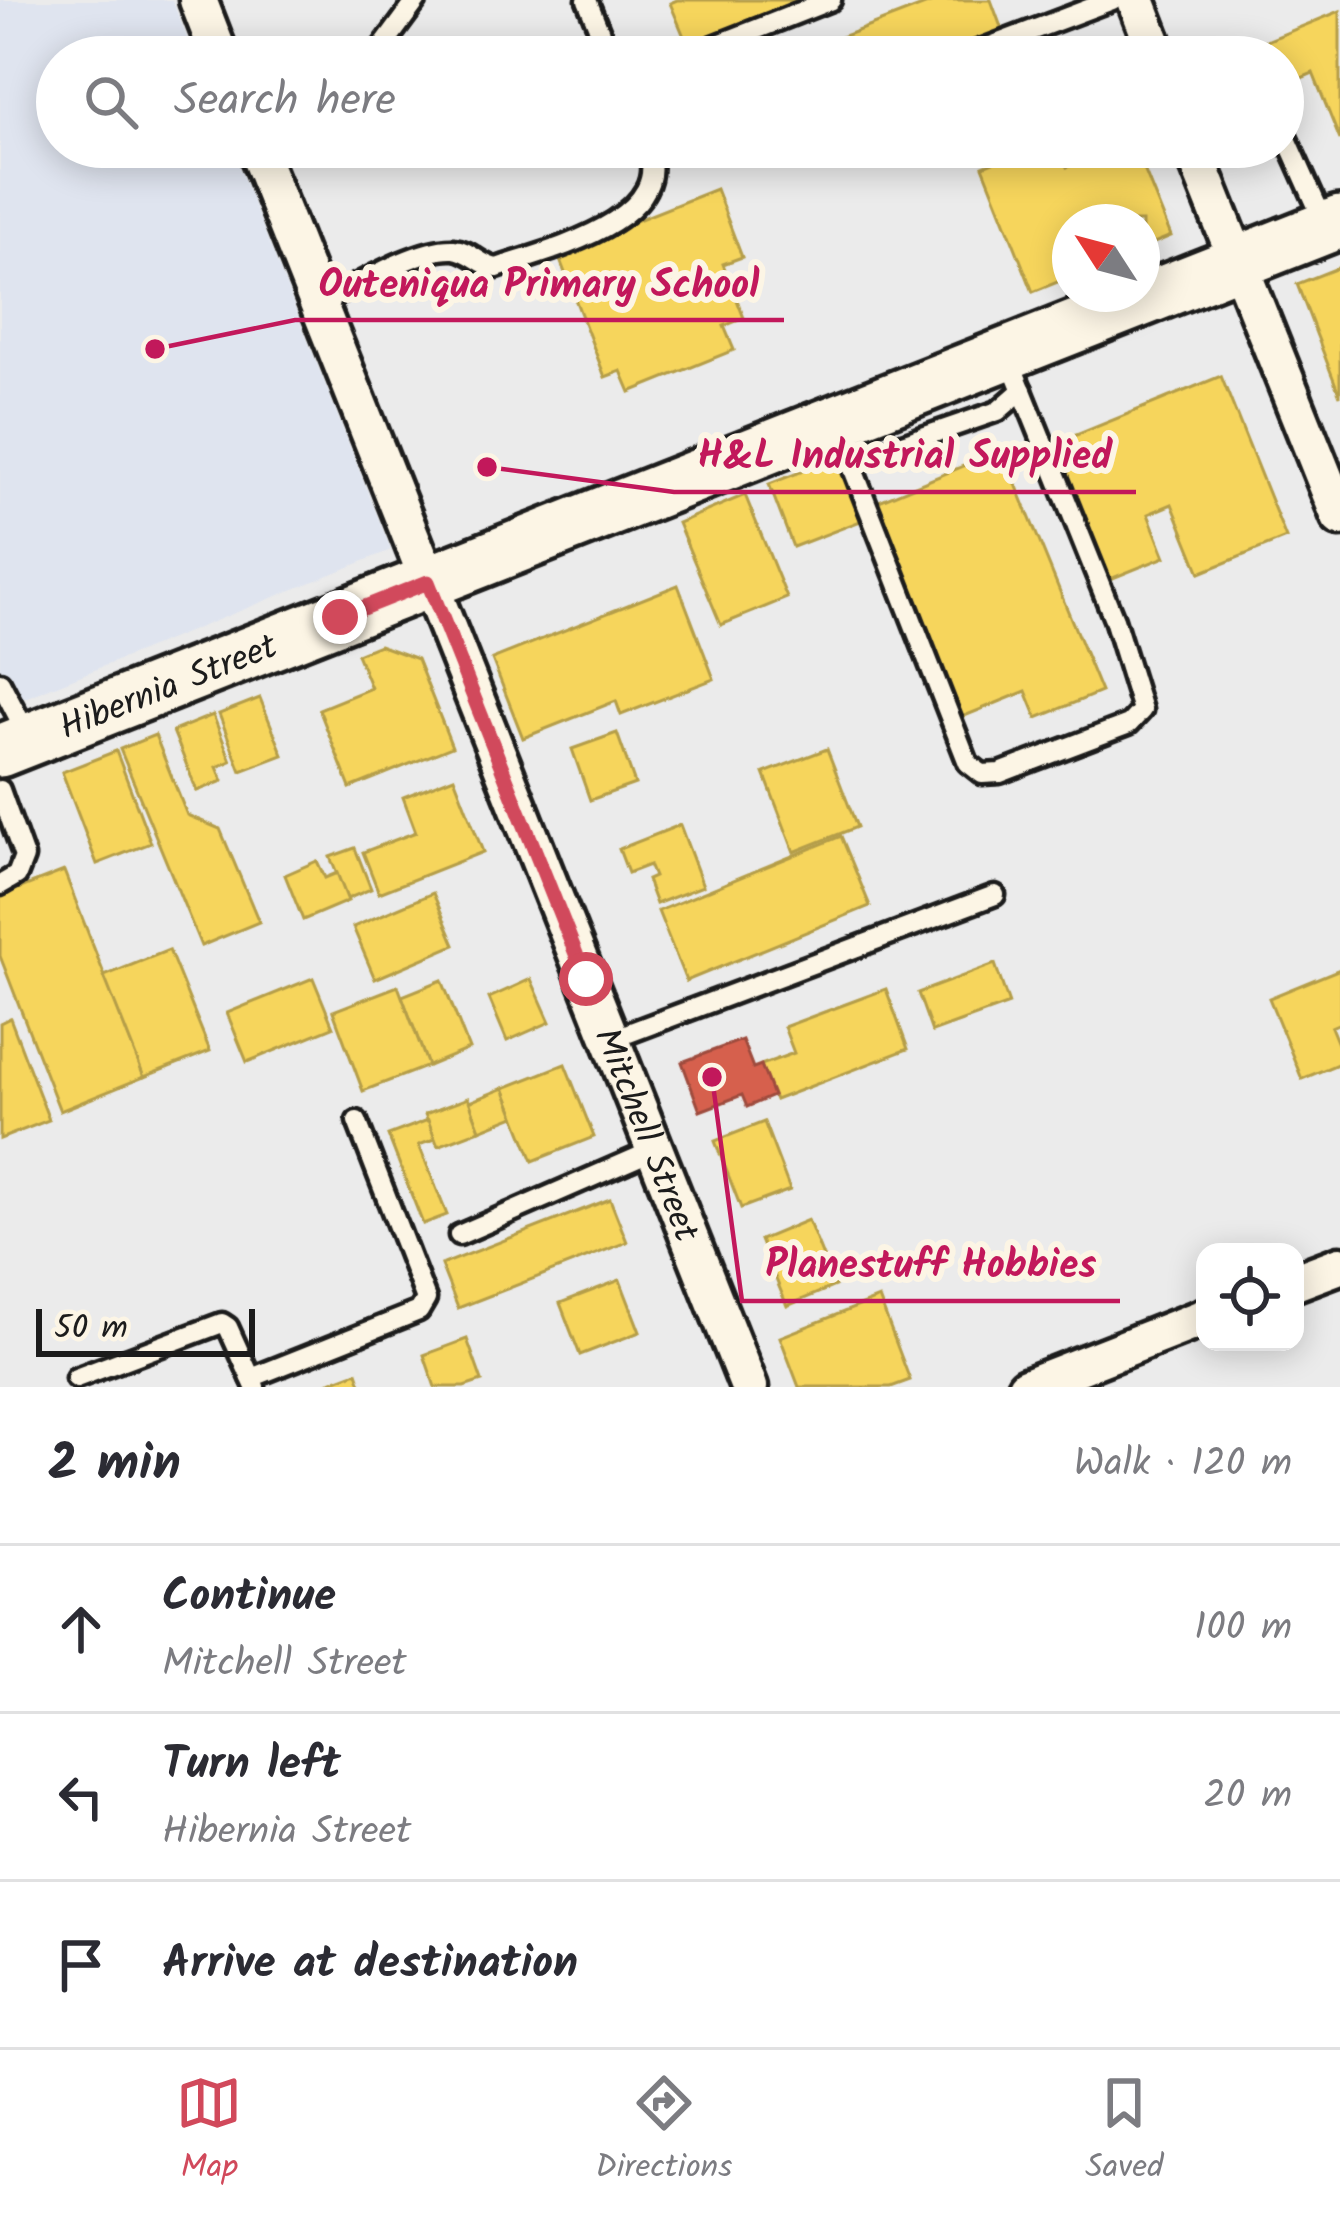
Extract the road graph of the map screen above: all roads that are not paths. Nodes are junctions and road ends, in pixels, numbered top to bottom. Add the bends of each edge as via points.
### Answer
1 (198, 0) edge
2 (417, 0) edge
3 (587, 0) edge
4 (831, 0) edge
5 (1112, 0) edge
6 (1136, 0) edge
7 (212, 36) edge
8 (390, 36) edge
9 (602, 36) edge
10 (739, 36) edge
11 (1017, 36) edge
12 (1150, 36) edge
13 (264, 168) edge
14 (651, 168) edge
15 (1200, 168) edge
16 (1303, 168) edge
17 (1334, 225) edge
18 (1237, 264) junction
19 (318, 305) junction
20 (1015, 373) junction
21 (843, 443) junction
22 (1340, 517) edge
23 (428, 582) junction
24 (0, 682) edge
25 (15, 746) edge
26 (0, 790) edge
27 (0, 885) edge
28 (995, 895) dead end
29 (610, 1040) junction
30 (357, 1121) dead end
31 (654, 1150) junction
32 (459, 1235) dead end
33 (1340, 1264) edge
34 (1304, 1278) edge
35 (1196, 1321) edge
36 (76, 1378) dead end
37 (253, 1382) edge
38 (749, 1387) edge
39 (1026, 1387) edge

1 - 7 street
2 - 8 lane
3 - 9 lane
4 - 10 lane
5 - 11 lane
6 - 12 street
13 - 19 street, Mitchell Street
14 - 19 lane via 628,214 597,233 497,268 457,249 430,252
15 - 18 street
16 - 17 lane
17 - 18 street, Hibernia Street
18 - 20 street, Hibernia Street
18 - 22 street
19 - 23 street, Mitchell Street
20 - 21 street, Hibernia Street
20 - 21 lane via 1114,619 1142,710 1129,724 1000,773 982,774 968,763
21 - 23 street, Hibernia Street
23 - 25 street, Hibernia Street
23 - 29 street, Mitchell Street
24 - 25 lane
26 - 27 lane via 24,857 17,875
28 - 29 lane
29 - 31 street, Mitchell Street
30 - 37 lane via 424,1305
31 - 32 lane
31 - 38 street, Mitchell Street
33 - 34 street
35 - 39 street
36 - 37 lane via 222,1323

